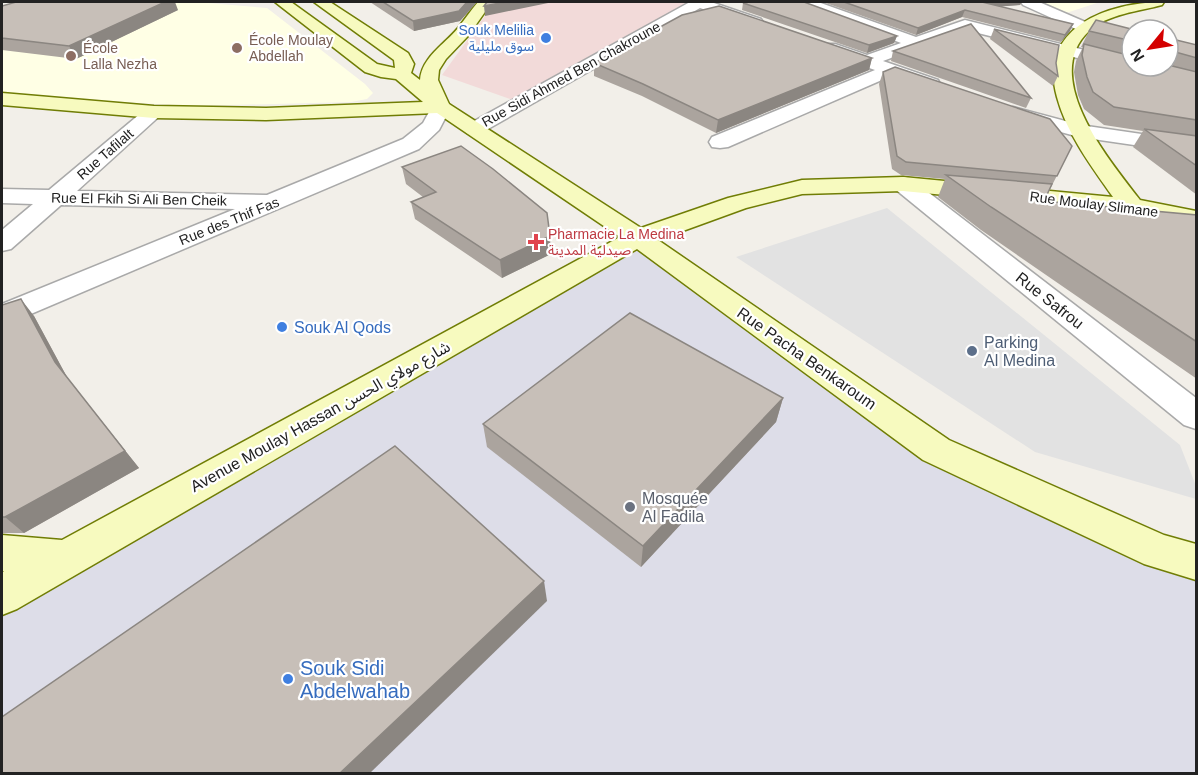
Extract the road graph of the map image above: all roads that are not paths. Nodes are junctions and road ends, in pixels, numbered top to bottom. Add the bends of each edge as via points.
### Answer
1 (282, 2) edge
2 (321, 2) edge
3 (485, 2) edge
4 (699, 2) edge
5 (806, 2) edge
6 (1028, 2) edge
7 (1157, 2) edge
8 (1084, 27) junction
9 (777, 30) edge
10 (811, 42) edge
11 (916, 43) junction
12 (1066, 50) junction
13 (867, 61) junction
14 (890, 70) junction
15 (401, 74) junction
16 (1197, 83) edge
17 (947, 89) edge
18 (11, 100) edge
19 (2, 107) edge
20 (441, 107) junction
21 (996, 107) edge
22 (154, 112) junction
23 (474, 129) junction
24 (1079, 131) junction
25 (720, 142) dead end
26 (1197, 148) edge
27 (903, 184) junction
28 (2, 196) edge
29 (56, 197) junction
30 (276, 202) junction
31 (1132, 206) junction
32 (1197, 218) edge
33 (638, 238) junction
34 (2, 243) edge
35 (2, 315) edge
36 (1197, 416) edge
37 (2, 553) edge
38 (66, 559) junction
39 (1197, 562) edge
40 (2, 595) edge

1 - 15 street via 375,70
2 - 15 street via 402,57 405,64
3 - 20 street via 430,70 429,80
4 - 9 street
4 - 23 street, Rue Sidi Ahmed Ben Chakroune
5 - 11 street
6 - 8 street
7 - 8 street
8 - 12 street
10 - 13 street
11 - 12 street via 965,25
11 - 13 street
12 - 16 street
12 - 24 street via 1064,82
13 - 14 street
14 - 17 street
14 - 25 street
15 - 20 street, Rue Pacha Benkaroum
18 - 19 street
18 - 22 street
20 - 22 street via 266,114
20 - 23 street, Rue Pacha Benkaroum
20 - 30 street, Rue des Thif Fas via 432,126 411,144
21 - 24 street
22 - 29 street, Rue Tafilalt
23 - 33 street, Rue Pacha Benkaroum
24 - 26 street
24 - 31 street
27 - 31 street, Rue Moulay Slimane
27 - 33 street, Rue Moulay Slimane via 802,188 737,203
27 - 36 street, Rue Safrou
28 - 29 street, Rue El Fkih Si Ali Ben Cheik
29 - 30 street, Rue El Fkih Si Ali Ben Cheik
29 - 34 street, Rue Tafilalt
30 - 35 street, Rue des Thif Fas
31 - 32 street, Rue Moulay Slimane
33 - 38 street, Avenue Moulay Hassan شارع مولاي الحسن
33 - 39 street, Rue Pacha Benkaroum via 936,450 1158,551
37 - 38 street
38 - 40 street, Avenue Moulay Hassan شارع مولاي الحسن

